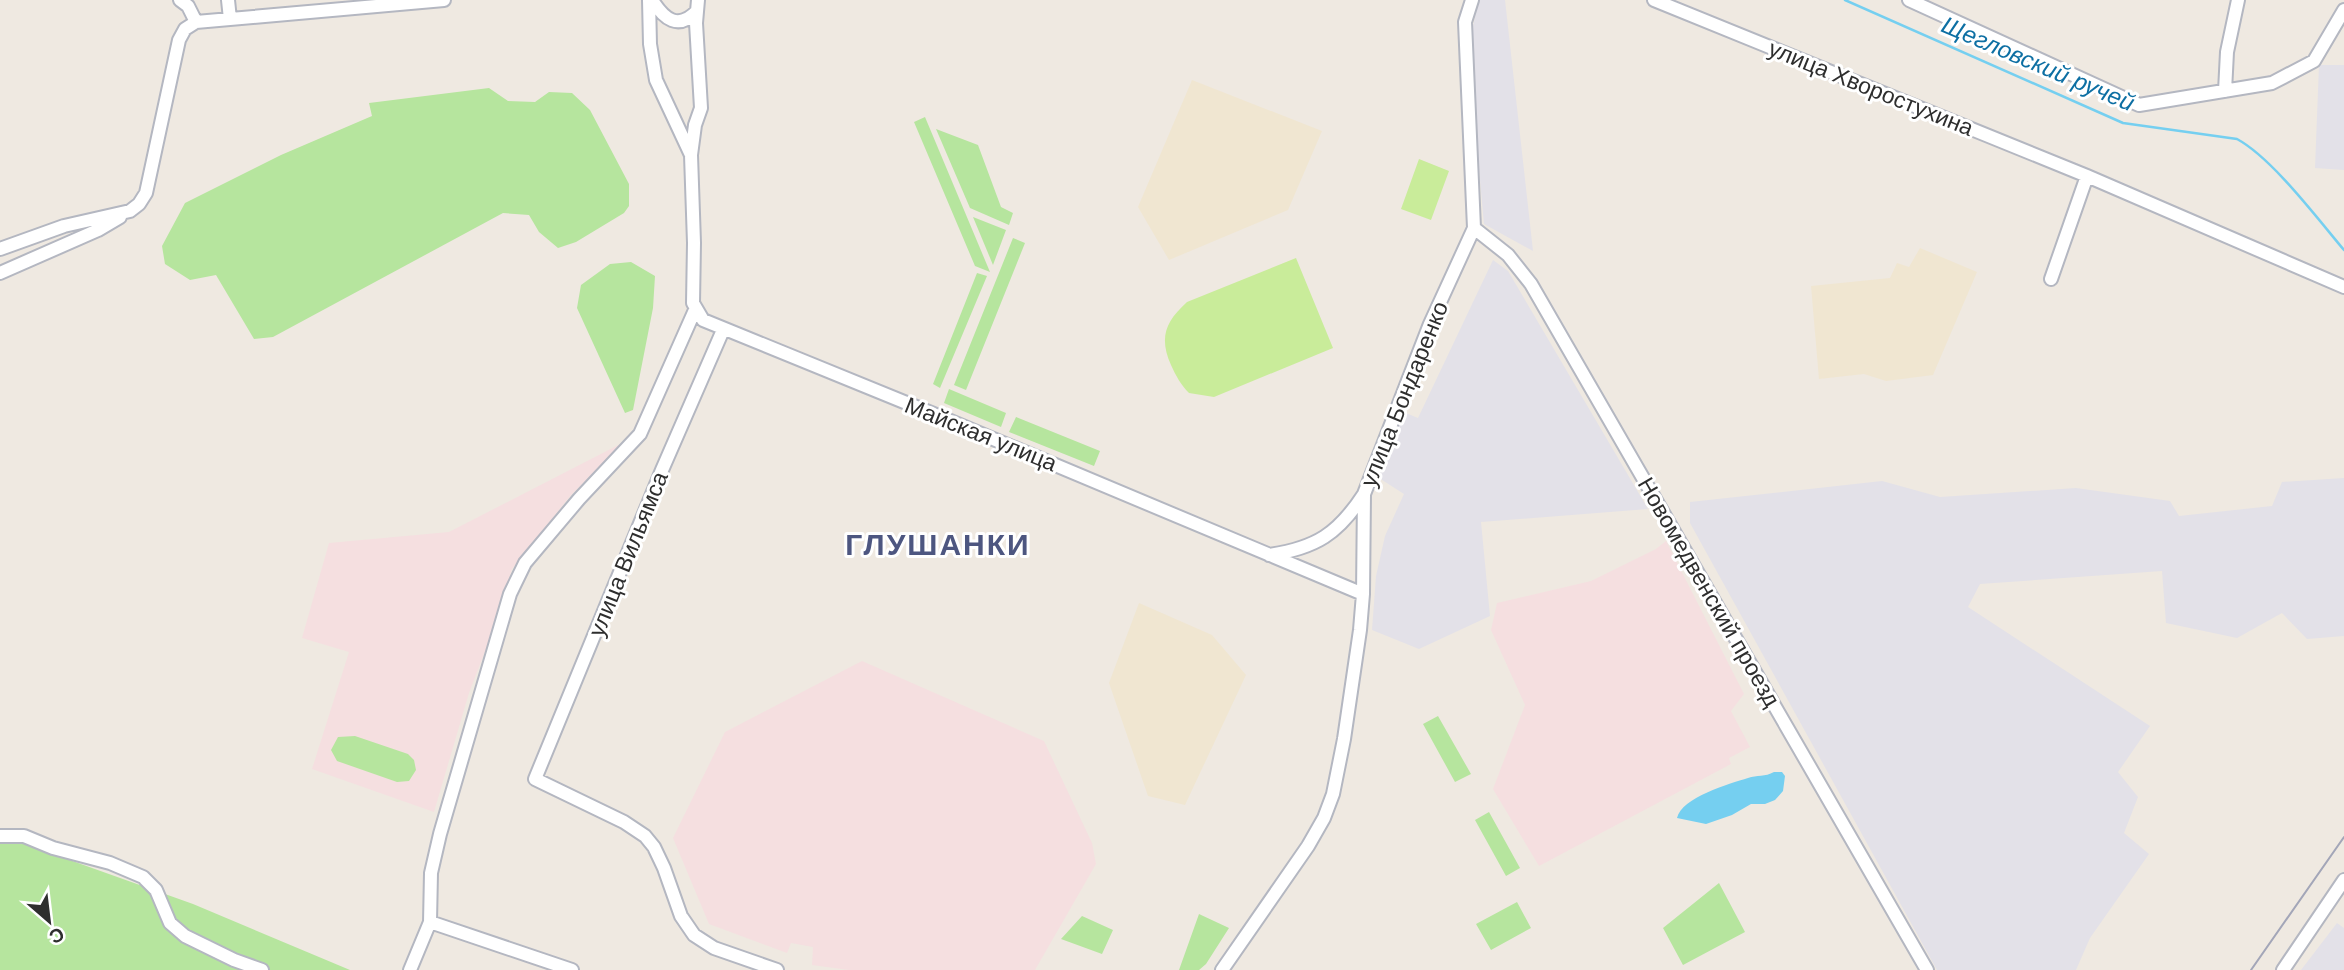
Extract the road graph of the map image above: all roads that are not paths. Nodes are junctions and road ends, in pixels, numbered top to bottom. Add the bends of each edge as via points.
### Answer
1 (180, 0) edge
2 (228, 0) edge
3 (438, 0) edge
4 (444, 0) edge
5 (650, 0) edge
6 (1472, 0) edge
7 (1654, 0) edge
8 (1909, 0) edge
9 (2238, 0) edge
10 (698, 5) edge
11 (2344, 10) edge
12 (230, 19) junction
13 (197, 22) junction
14 (2225, 91) junction
15 (672, 117) junction
16 (695, 125) junction
17 (691, 155) junction
18 (2087, 176) junction
19 (130, 211) junction
20 (1474, 228) junction
21 (0, 249) edge
22 (0, 272) edge
23 (2051, 279) dead end
24 (2344, 287) edge
25 (695, 310) junction
26 (723, 330) junction
27 (1364, 494) junction
28 (1269, 555) junction
29 (1363, 594) junction
30 (0, 836) edge
31 (2344, 880) edge
32 (430, 922) junction
33 (262, 970) edge
34 (410, 970) edge
35 (572, 970) edge
36 (777, 970) edge
37 (1222, 970) edge
38 (1927, 970) edge
39 (2283, 970) edge

1 - 13 street
2 - 12 street
3 - 4 street
3 - 12 street
5 - 10 street via 663,17 674,21 684,20
5 - 15 street via 655,75
6 - 20 street, улица Бондаренко via 1465,22
7 - 18 street, улица Хворостухина
8 - 14 street via 2139,105
9 - 14 street via 2227,52
10 - 16 street via 701,108
11 - 14 street via 2314,61 2272,83
12 - 13 street
13 - 19 street via 184,29 179,40 146,193
15 - 16 street
15 - 17 street
16 - 17 street
17 - 25 street
18 - 23 street
18 - 24 street, улица Хворостухина
19 - 21 street via 64,226
19 - 22 street via 98,230
20 - 27 street, улица Бондаренко via 1430,324
20 - 38 street, Новомедвенский проезд via 1508,255 1531,284
25 - 26 street, Майская улица
25 - 32 street via 640,433 525,564 510,594 440,834 431,873
26 - 28 street, Майская улица
26 - 36 street, улица Вильямса via 535,779 645,836 694,935 714,948
27 - 28 street via 1349,517 1327,535 1301,548
27 - 29 street, улица Бондаренко
28 - 29 street, Майская улица
29 - 37 street, улица Бондаренко via 1344,739 1324,818
30 - 33 street via 24,836 143,877 156,890 170,923 185,936
31 - 39 street
32 - 34 street
32 - 35 street

